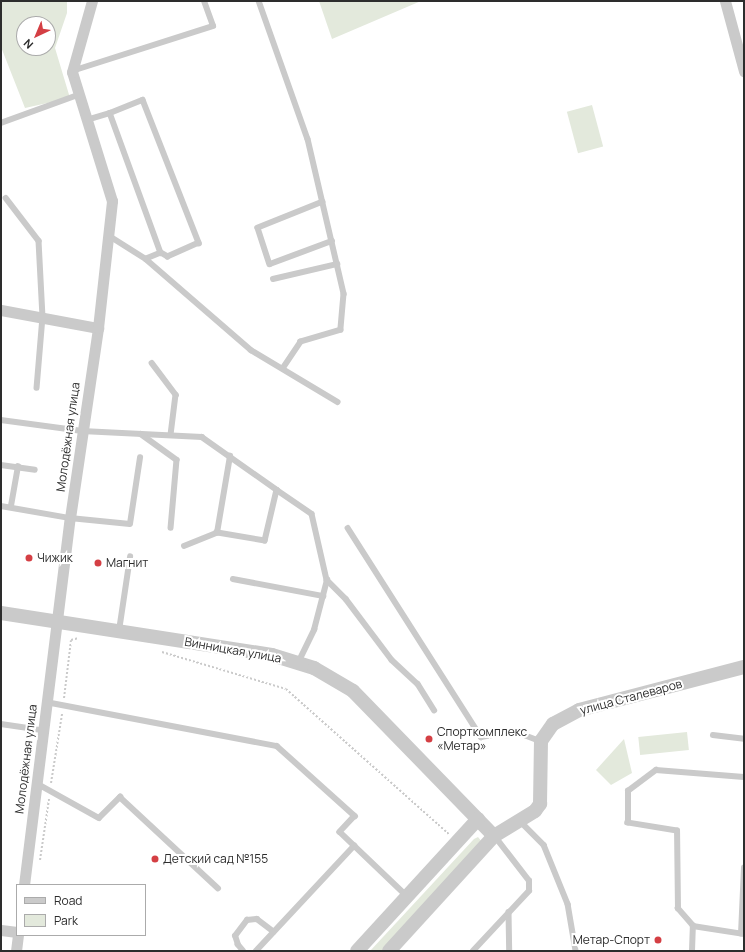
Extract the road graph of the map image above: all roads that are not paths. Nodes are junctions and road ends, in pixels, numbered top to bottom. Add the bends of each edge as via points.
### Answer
1 (92, 1) edge
2 (204, 1) edge
3 (259, 1) edge
4 (725, 1) edge
5 (744, 71) edge
6 (72, 72) junction
7 (78, 95) junction
8 (110, 113) junction
9 (87, 120) junction
10 (1, 123) edge
11 (6, 198) dead end
12 (323, 202) junction
13 (108, 234) junction
14 (332, 241) junction
15 (161, 253) junction
16 (146, 259) junction
17 (337, 264) junction
18 (273, 279) dead end
19 (1, 310) edge
20 (43, 317) junction
21 (98, 328) junction
22 (152, 363) dead end
23 (283, 369) junction
24 (37, 388) dead end
25 (338, 402) dead end
26 (1, 420) edge
27 (82, 431) junction
28 (141, 434) junction
29 (171, 435) junction
30 (230, 456) junction
31 (140, 458) dead end
32 (1, 465) edge
33 (18, 467) junction
34 (35, 470) dead end
35 (277, 490) junction
36 (1, 506) edge
37 (11, 506) junction
38 (70, 518) junction
39 (171, 528) dead end
40 (348, 528) dead end
41 (216, 533) junction
42 (184, 546) dead end
43 (130, 557) dead end
44 (233, 579) dead end
45 (327, 580) junction
46 (322, 596) junction
47 (1, 614) edge
48 (57, 621) junction
49 (119, 631) junction
50 (298, 663) junction
51 (744, 667) edge
52 (46, 702) junction
53 (434, 710) dead end
54 (1, 724) edge
55 (42, 730) junction
56 (713, 735) dead end
57 (744, 739) edge
58 (541, 742) junction
59 (744, 777) edge
60 (36, 782) junction
61 (478, 819) junction
62 (520, 821) junction
63 (494, 836) junction
64 (354, 846) junction
65 (744, 868) edge
66 (24, 884) edge
67 (218, 888) dead end
68 (407, 897) junction
69 (510, 912) junction
70 (693, 926) junction
71 (1, 930) edge
72 (16, 932) edge
73 (274, 932) junction
74 (742, 934) edge
75 (18, 936) edge
76 (16, 951) edge
77 (243, 951) edge
78 (256, 951) edge
79 (357, 951) edge
80 (389, 951) edge
81 (473, 951) edge
82 (510, 951) edge
83 (576, 951) edge
84 (692, 951) edge

1 - 6 street
2 - 6 lane via 213,26
3 - 12 lane via 308,139
4 - 5 street
6 - 7 street, Молодёжная улица
7 - 9 street, Молодёжная улица
7 - 10 lane
8 - 9 lane
8 - 15 lane
8 - 15 lane via 143,100 200,243 168,257
9 - 13 street, Молодёжная улица via 112,201
11 - 20 lane via 39,241
12 - 14 lane
12 - 14 lane via 258,228 270,264
13 - 16 lane
13 - 21 street, Молодёжная улица
14 - 17 lane
15 - 16 lane
16 - 23 lane via 251,350
17 - 18 lane
17 - 23 lane via 344,294 341,330 301,342
19 - 20 street
20 - 21 street
20 - 24 lane
21 - 27 street, Молодёжная улица
22 - 29 lane via 176,395
23 - 25 lane
26 - 27 lane
27 - 28 lane
27 - 38 street, Молодёжная улица
28 - 29 lane
28 - 39 lane via 177,460
29 - 30 lane via 202,437
30 - 35 lane
30 - 41 lane
31 - 38 lane via 130,524
32 - 33 lane
33 - 34 lane
33 - 37 lane
35 - 41 lane via 265,541
35 - 45 lane via 312,514
36 - 37 lane
37 - 38 lane
38 - 48 street, Молодёжная улица
40 - 58 lane via 481,737 514,731
41 - 42 lane
43 - 49 lane
44 - 46 lane
45 - 46 lane
45 - 53 lane via 346,599 392,660 418,684
46 - 50 lane via 314,630
47 - 48 street, Винницкая улица
48 - 49 street, Винницкая улица
48 - 52 street, Молодёжная улица
49 - 50 street, Винницкая улица via 272,655
50 - 61 street, Винницкая улица via 314,668 353,691
51 - 58 street, улица Сталеваров via 579,710 553,724
52 - 55 street, Молодёжная улица
52 - 64 lane via 277,746 355,816 340,832
54 - 55 lane
55 - 60 street, Молодёжная улица
56 - 57 lane
58 - 62 street via 540,804
59 - 70 lane via 656,770 628,791 628,823 677,831 678,909
60 - 66 street, Молодёжная улица
60 - 67 lane via 99,818 120,797
61 - 63 street, Винницкая улица
61 - 68 street
62 - 63 street
62 - 83 lane via 544,845 568,904
63 - 69 lane via 529,881 529,891
63 - 80 street
64 - 68 lane
64 - 73 lane
65 - 74 lane
68 - 79 street
69 - 81 lane
69 - 82 lane
70 - 74 lane
70 - 84 lane
71 - 72 street
73 - 77 lane via 257,919 247,920 235,936
73 - 78 lane
75 - 76 street

